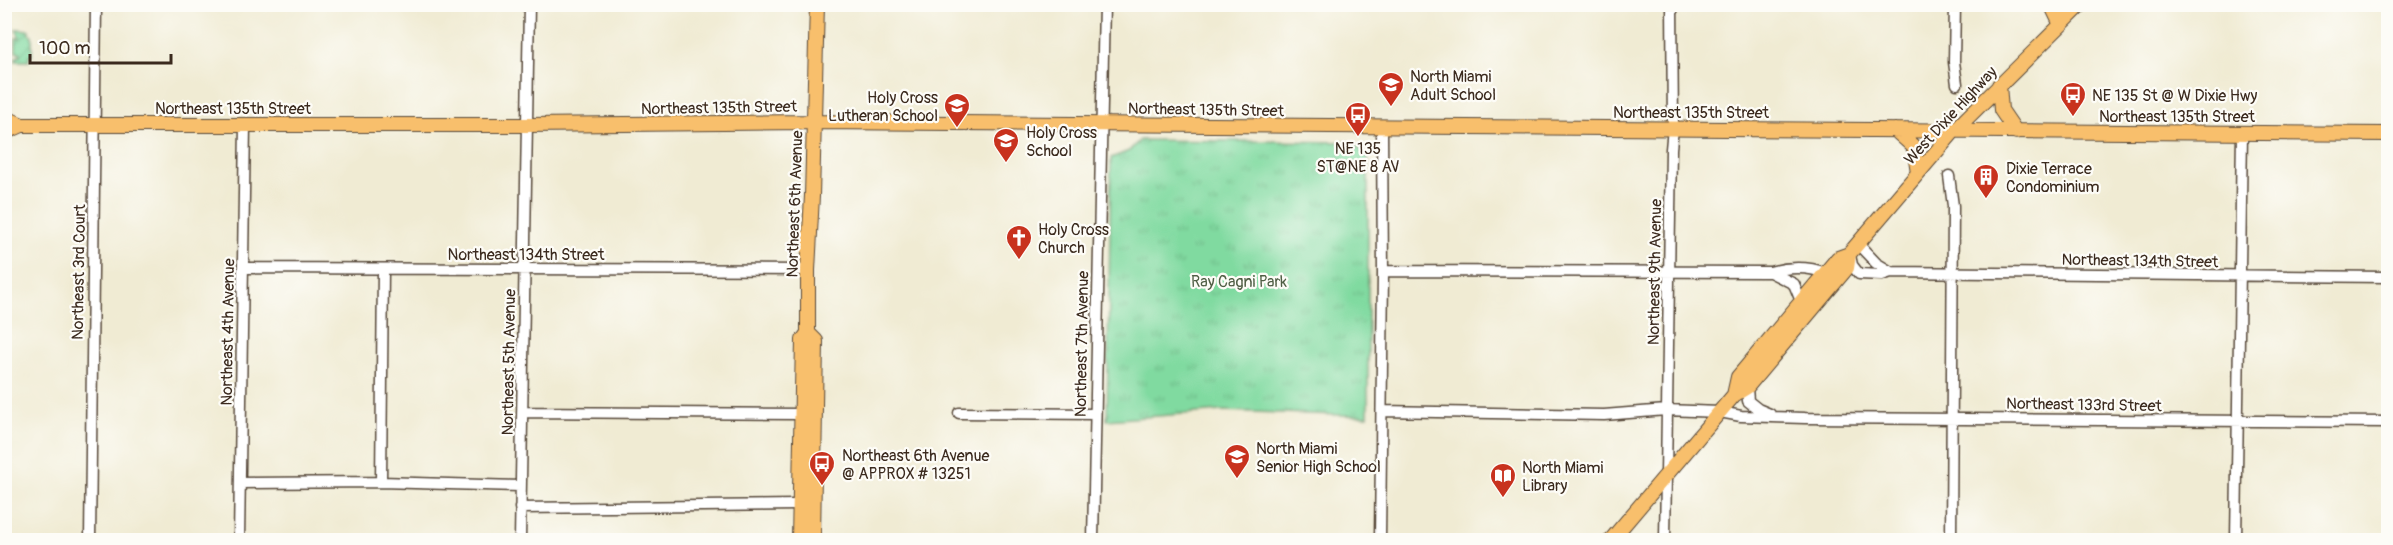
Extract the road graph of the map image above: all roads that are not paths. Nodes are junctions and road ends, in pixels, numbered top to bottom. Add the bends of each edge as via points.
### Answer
1 (96, 4) edge
2 (529, 4) edge
3 (817, 4) edge
4 (1104, 4) edge
5 (1672, 4) edge
6 (1955, 4) edge
7 (2051, 4) edge
8 (2082, 4) edge
9 (2061, 25) junction
10 (1957, 84) dead end
11 (1999, 85) junction
12 (4, 117) edge
13 (814, 122) junction
14 (245, 124) junction
15 (1101, 124) junction
16 (22, 125) junction
17 (95, 125) junction
18 (527, 125) junction
19 (1382, 128) junction
20 (1673, 128) junction
21 (1895, 130) junction
22 (1954, 131) junction
23 (2016, 132) junction
24 (4, 133) edge
25 (2242, 133) junction
26 (2388, 134) edge
27 (1918, 173) junction
28 (1949, 176) dead end
29 (1854, 249) junction
30 (243, 268) junction
31 (525, 268) junction
32 (383, 269) junction
33 (808, 270) junction
34 (1383, 271) junction
35 (1669, 271) junction
36 (1770, 272) junction
37 (1892, 272) junction
38 (1825, 273) junction
39 (1953, 273) junction
40 (2239, 276) junction
41 (2388, 277) edge
42 (1801, 301) junction
43 (808, 333) junction
44 (1747, 387) junction
45 (1734, 395) junction
46 (1666, 410) junction
47 (1382, 411) junction
48 (523, 412) junction
49 (1720, 412) junction
50 (959, 413) dead end
51 (801, 414) junction
52 (1095, 414) junction
53 (1778, 417) junction
54 (1953, 418) junction
55 (2238, 421) junction
56 (2388, 422) edge
57 (815, 438) junction
58 (1666, 475) junction
59 (381, 482) junction
60 (240, 483) junction
61 (520, 486) junction
62 (798, 505) junction
63 (520, 508) junction
64 (90, 540) edge
65 (239, 540) edge
66 (520, 540) edge
67 (799, 540) edge
68 (813, 540) edge
69 (1092, 540) edge
70 (1380, 540) edge
71 (1611, 540) edge
72 (1665, 540) edge
73 (1951, 540) edge
74 (2236, 540) edge

1 - 17 street, Northeast 3rd Court
2 - 18 street, Northeast 5th Avenue
3 - 13 main road, Northeast 6th Avenue
4 - 15 street, Northeast 7th Avenue
5 - 20 street, Northeast 9th Avenue
6 - 10 street
7 - 9 main road
8 - 9 main road, West Dixie Highway
9 - 11 main road, West Dixie Highway
11 - 22 main road, West Dixie Highway
11 - 23 main road via 2001,110
12 - 16 main road, Northeast 135th Street
13 - 15 main road, Northeast 135th Street
13 - 18 main road, Northeast 135th Street
13 - 33 main road, Northeast 6th Avenue
14 - 17 main road, Northeast 135th Street
14 - 18 main road, Northeast 135th Street
14 - 30 street, Northeast 4th Avenue
15 - 19 main road, Northeast 135th Street
15 - 52 street, Northeast 7th Avenue
16 - 17 main road, Northeast 135th Street
16 - 24 main road, Northeast 135th Street
17 - 64 street, Northeast 3rd Court
18 - 31 street, Northeast 5th Avenue
19 - 20 main road, Northeast 135th Street
19 - 34 street
20 - 21 main road, Northeast 135th Street
20 - 35 street, Northeast 9th Avenue
21 - 22 main road, Northeast 135th Street
21 - 27 main road via 1914,147
22 - 23 main road, Northeast 135th Street
22 - 27 main road, West Dixie Highway
23 - 25 main road, Northeast 135th Street
25 - 26 main road, Northeast 135th Street
25 - 40 street
27 - 29 main road, West Dixie Highway
28 - 39 street via 1953,198
29 - 37 street
29 - 37 street, Northeast 134th Street via 1852,265 1859,274
29 - 38 main road, West Dixie Highway via 1838,258
29 - 44 main road, West Dixie Highway via 1847,268
30 - 32 street, Northeast 134th Street
30 - 60 street, Northeast 4th Avenue
31 - 32 street, Northeast 134th Street
31 - 33 street, Northeast 134th Street
31 - 48 street, Northeast 5th Avenue
32 - 59 street
33 - 43 main road, Northeast 6th Avenue
34 - 35 street
34 - 47 street
35 - 36 street
35 - 46 street, Northeast 9th Avenue
36 - 38 street via 1808,268
36 - 42 street via 1794,284
37 - 39 street, Northeast 134th Street
38 - 42 main road, West Dixie Highway
39 - 40 street, Northeast 134th Street
39 - 54 street
40 - 41 street, Northeast 134th Street
40 - 55 street
42 - 45 main road, West Dixie Highway via 1738,377
43 - 51 main road, Northeast 6th Avenue via 803,340
43 - 57 main road, Northeast 6th Avenue via 816,341
44 - 45 main road, West Dixie Highway
44 - 53 street, Northeast 133rd Street via 1748,401
45 - 49 main road, West Dixie Highway
46 - 47 street, Northeast 133rd Street via 1604,415
46 - 49 street, Northeast 133rd Street
46 - 58 street, Northeast 9th Avenue
47 - 70 street
48 - 51 street
48 - 61 street, Northeast 5th Avenue
49 - 53 street, Northeast 133rd Street
49 - 58 main road, West Dixie Highway
50 - 52 street
51 - 57 main road
51 - 62 main road, Northeast 6th Avenue
52 - 69 street, Northeast 7th Avenue
53 - 54 street, Northeast 133rd Street
54 - 55 street, Northeast 133rd Street
54 - 73 street
55 - 56 street, Northeast 133rd Street
55 - 74 street
57 - 68 main road, Northeast 6th Avenue
58 - 71 main road, West Dixie Highway
58 - 72 street, Northeast 9th Avenue
59 - 60 street
59 - 61 street
60 - 65 street, Northeast 4th Avenue
61 - 63 street, Northeast 5th Avenue
62 - 63 street
62 - 67 main road, Northeast 6th Avenue
63 - 66 street, Northeast 5th Avenue

